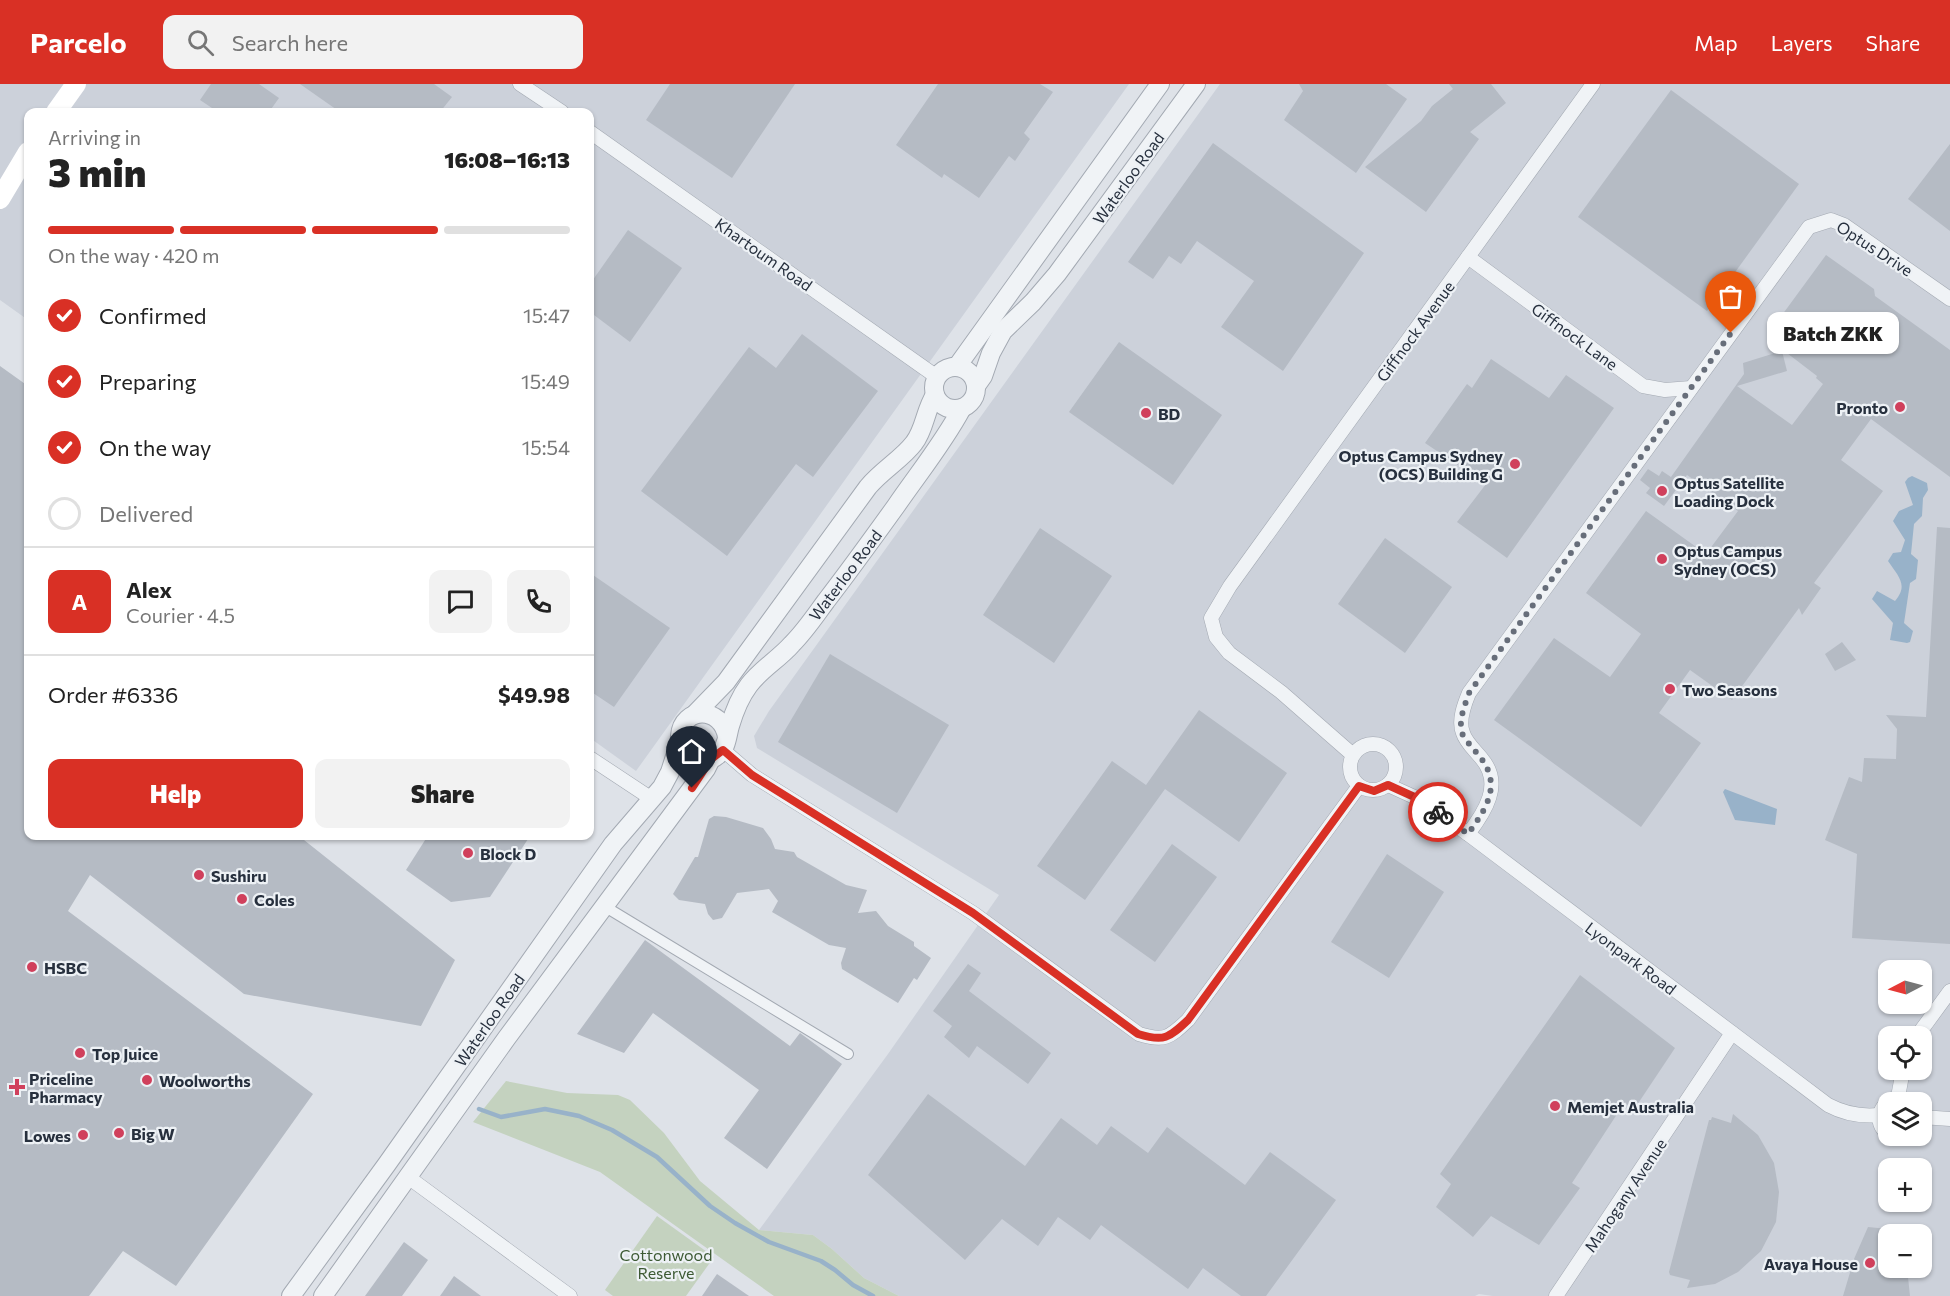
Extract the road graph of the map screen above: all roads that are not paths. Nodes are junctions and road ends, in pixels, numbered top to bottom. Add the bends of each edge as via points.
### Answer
1 (76, 84) edge
2 (520, 84) edge
3 (1160, 84) edge
4 (1196, 84) edge
5 (1593, 84) edge
6 (59, 108) edge
7 (556, 108) edge
8 (594, 135) edge
9 (23, 159) edge
10 (0, 185) edge
11 (0, 199) edge
12 (1468, 257) junction
13 (1950, 299) edge
14 (953, 367) junction
15 (936, 386) junction
16 (976, 386) junction
17 (1691, 388) junction
18 (962, 408) junction
19 (694, 715) junction
20 (680, 741) junction
21 (720, 749) junction
22 (1353, 754) junction
23 (594, 761) edge
24 (1388, 785) junction
25 (1359, 786) junction
26 (652, 799) junction
27 (1468, 834) junction
28 (604, 906) junction
29 (1950, 991) edge
30 (1924, 1026) edge
31 (1732, 1033) junction
32 (848, 1054) dead end
33 (1878, 1115) edge
34 (1932, 1118) edge
35 (1950, 1119) edge
36 (408, 1177) junction
37 (291, 1296) edge
38 (323, 1296) edge
39 (570, 1296) edge
40 (1556, 1296) edge

1 - 6 main road
2 - 7 street
3 - 14 street, Waterloo Road
4 - 16 street, Waterloo Road via 1057,274 1003,331
5 - 12 street, Giffnock Avenue
8 - 15 street, Khartoum Road
9 - 10 main road
9 - 11 main road
12 - 17 street, Giffnock Lane via 1643,386 1665,390
12 - 22 street, Giffnock Avenue via 1211,618 1215,637 1229,653
13 - 17 street, Optus Drive via 1845,225 1831,220 1809,227
14 - 15 street via 946,369
14 - 16 street via 966,370
15 - 18 street via 944,406
15 - 19 street, Waterloo Road via 914,444 868,487 726,682
16 - 18 street via 972,400
17 - 27 street, Optus Drive via 1469,693 1462,710 1461,731 1488,767 1491,789 1484,812
18 - 21 street, Waterloo Road via 861,556 804,631 750,684
19 - 20 street via 684,724
19 - 21 street via 717,717 726,729
20 - 21 street via 695,759
20 - 26 street, Waterloo Road via 670,772
21 - 25 street via 752,775 973,913 1138,1034 1156,1039 1172,1036 1188,1020
21 - 28 street, Waterloo Road
22 - 24 street via 1365,745 1388,749 1396,763 1394,779
22 - 25 street via 1350,775
23 - 26 street
24 - 25 street via 1374,791
24 - 27 street, Lyonpark Road via 1421,800
26 - 37 street, Waterloo Road via 613,844
27 - 31 street, Lyonpark Road
28 - 32 street
28 - 36 street, Waterloo Road
29 - 30 street
31 - 33 street, Lyonpark Road via 1828,1105 1862,1117
31 - 40 street, Mahogany Avenue
34 - 35 street
36 - 38 street, Waterloo Road
36 - 39 street

